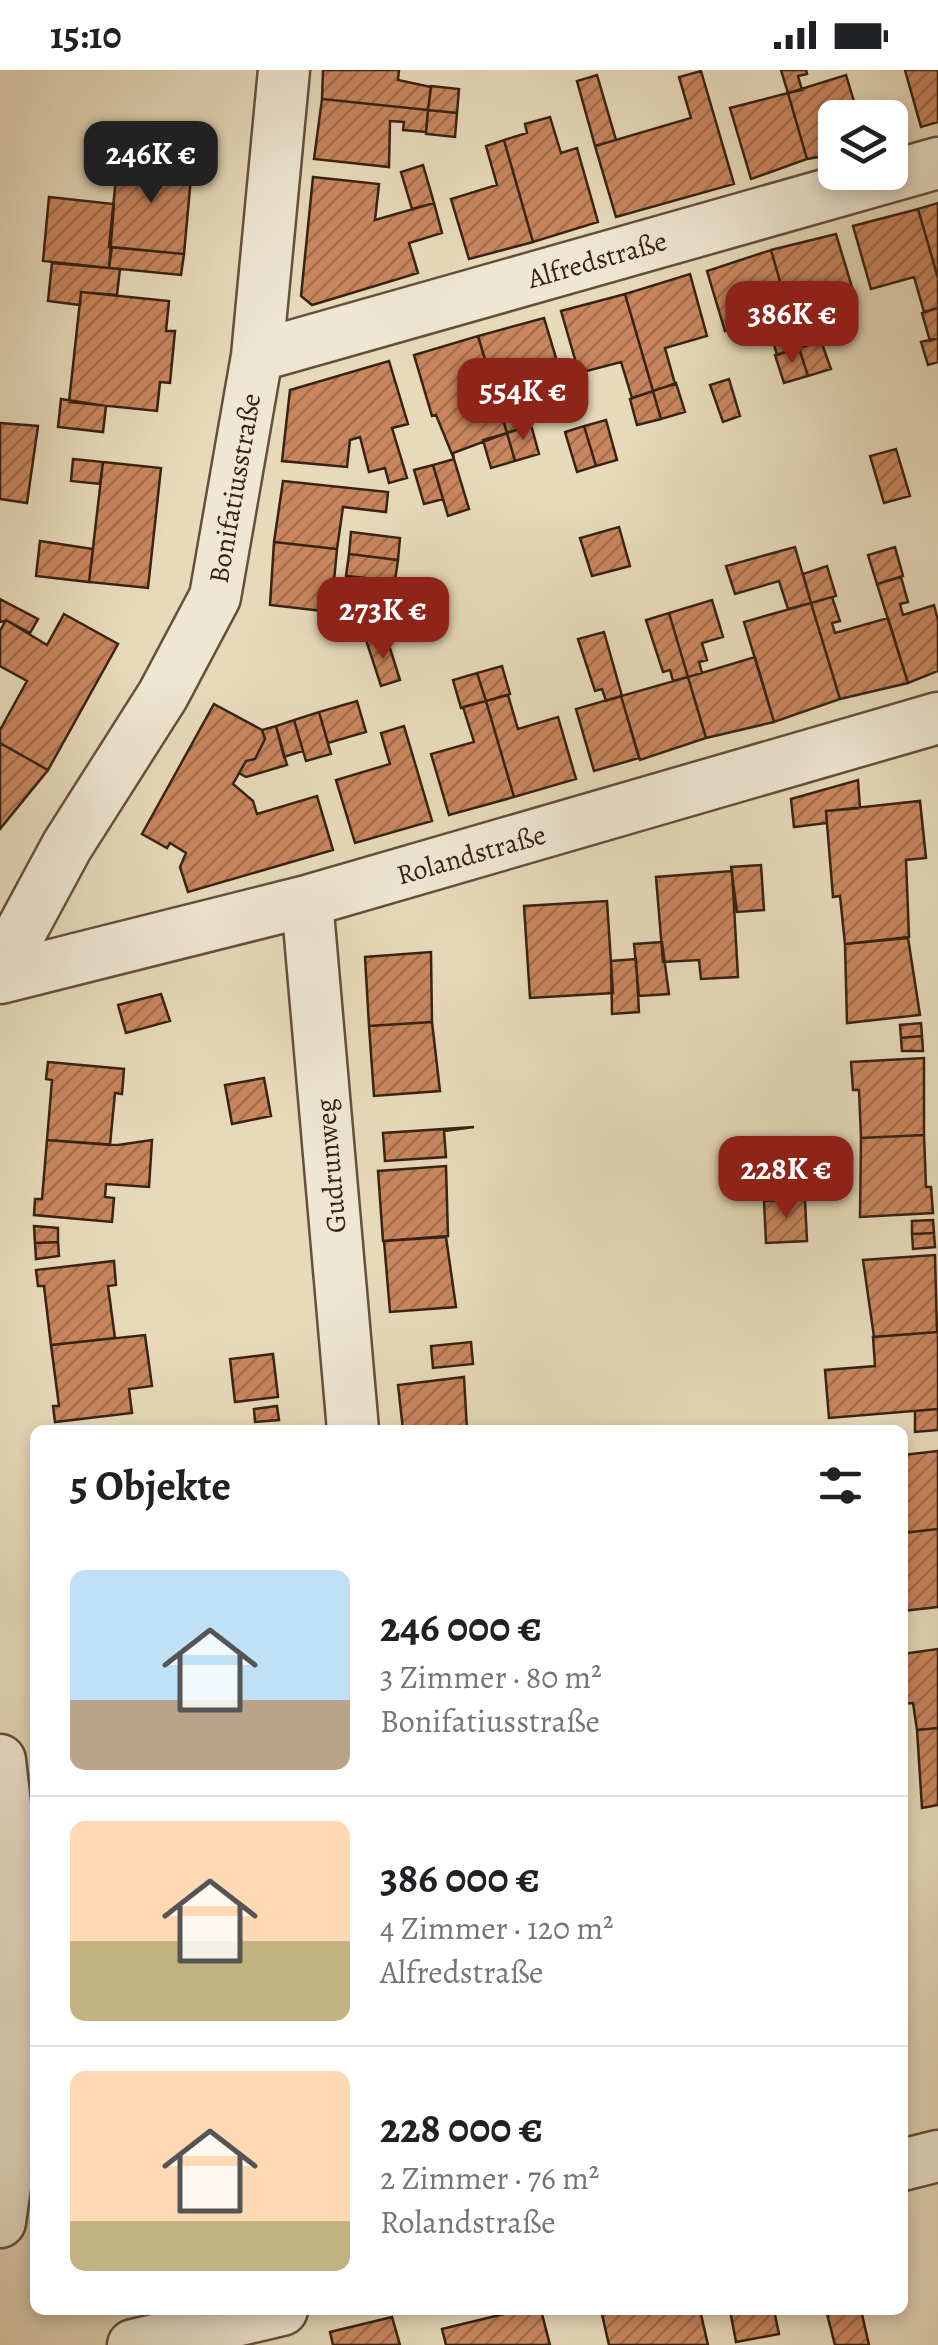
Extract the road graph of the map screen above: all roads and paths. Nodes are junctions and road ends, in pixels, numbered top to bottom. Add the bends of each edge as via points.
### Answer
1 (284, 70) edge
2 (938, 163) edge
3 (257, 356) junction
4 (938, 718) edge
5 (307, 901) junction
6 (0, 974) edge
7 (353, 1425) edge
8 (0, 1760) edge
9 (27, 2088) edge
10 (938, 2156) edge
11 (908, 2163) edge
12 (0, 2222) edge
13 (261, 2315) edge
14 (133, 2345) edge

1 - 3 street, Bonifatiusstraße
2 - 3 street, Alfredstraße
3 - 6 street, Bonifatiusstraße via 216,598 67,846
4 - 5 street, Rolandstraße
5 - 6 street, Rolandstraße
5 - 7 street, Gudrunweg
8 - 9 street via 19,1928
9 - 12 street
10 - 11 street
13 - 14 street

